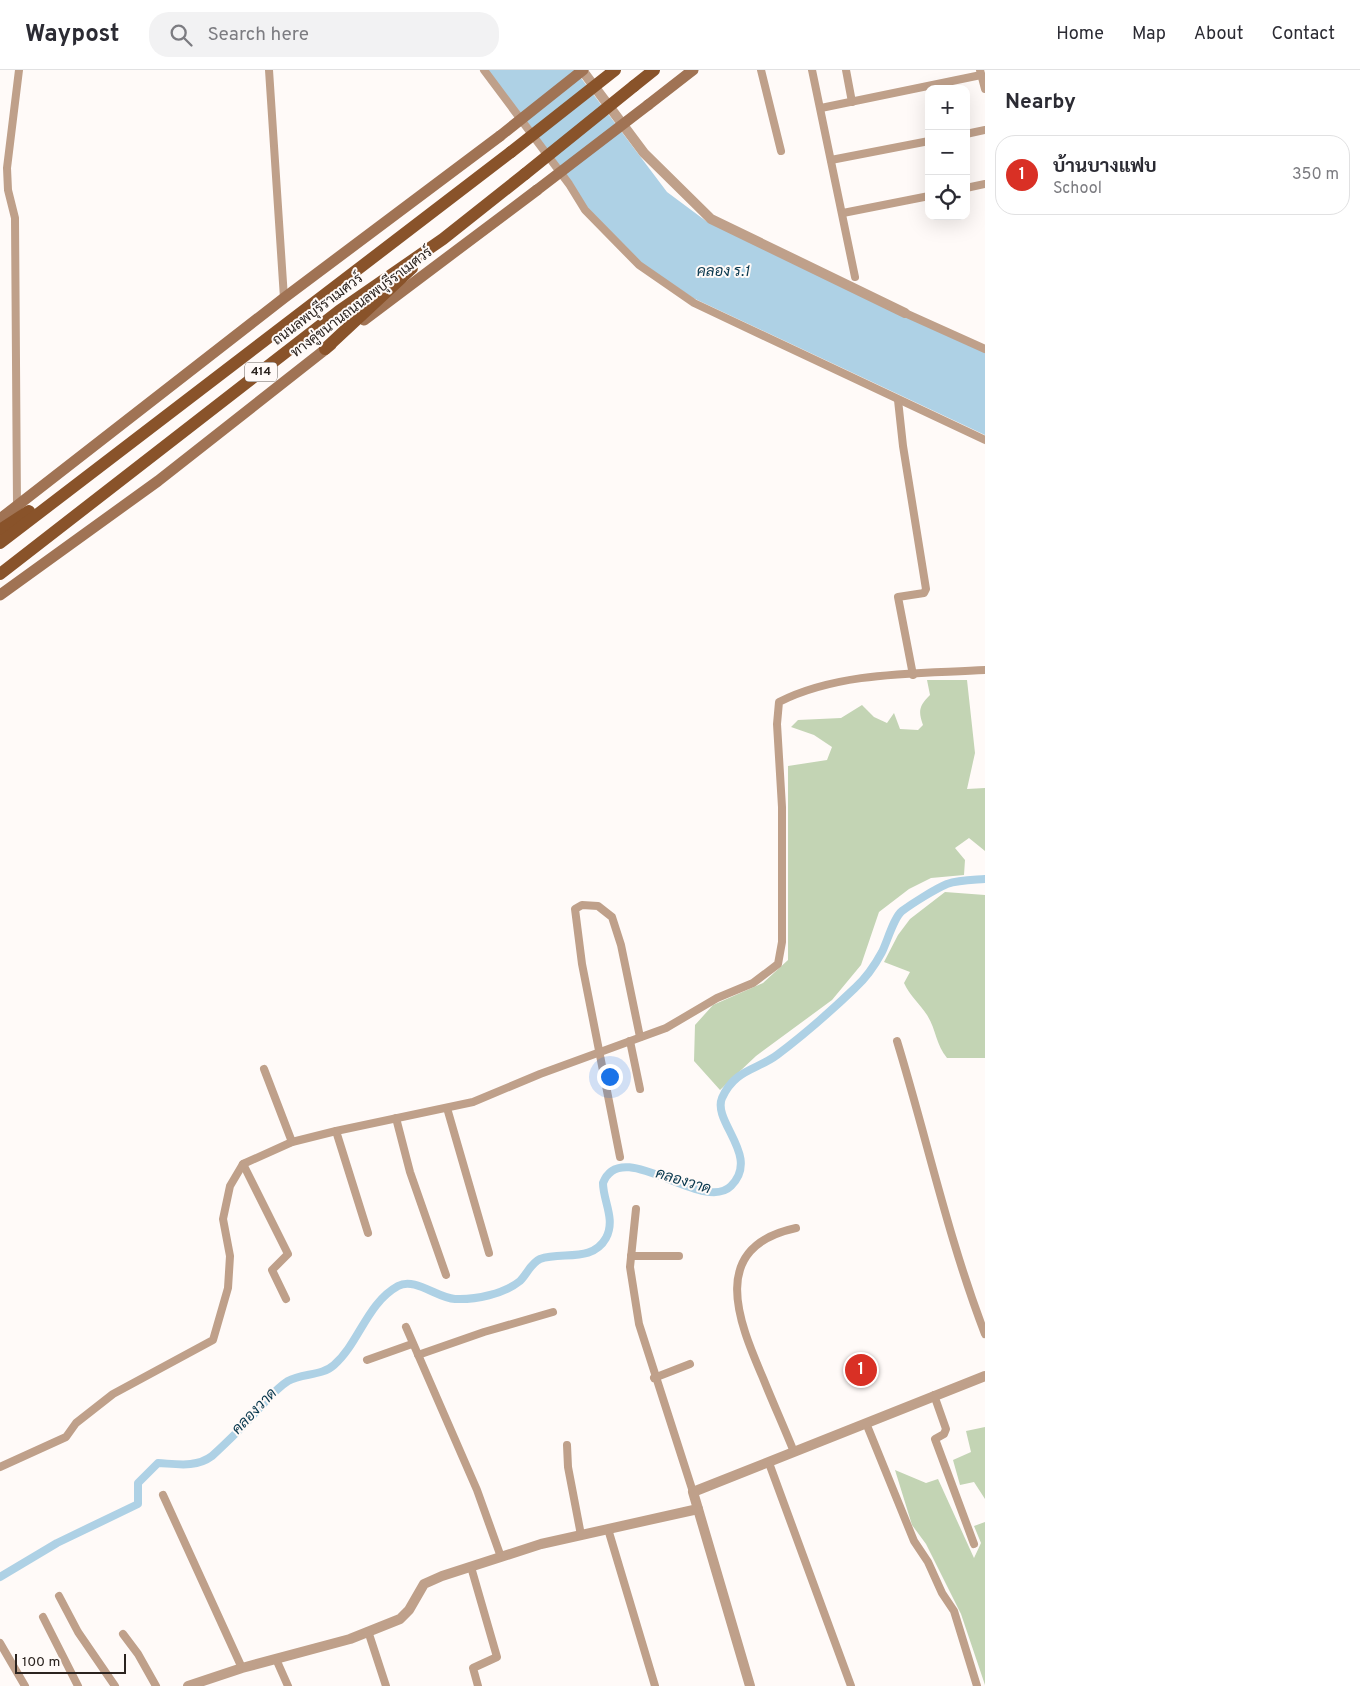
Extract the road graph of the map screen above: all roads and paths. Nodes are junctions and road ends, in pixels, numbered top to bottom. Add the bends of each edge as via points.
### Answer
1 (19, 70) edge
2 (269, 70) edge
3 (484, 70) edge
4 (582, 70) edge
5 (615, 70) edge
6 (654, 70) edge
7 (693, 70) edge
8 (761, 70) edge
9 (812, 70) edge
10 (846, 70) edge
11 (981, 73) edge
12 (985, 89) edge
13 (852, 102) junction
14 (821, 108) junction
15 (985, 130) edge
16 (970, 133) edge
17 (925, 142) edge
18 (781, 151) dead end
19 (832, 160) junction
20 (4, 184) edge
21 (985, 184) edge
22 (970, 187) edge
23 (925, 197) edge
24 (843, 213) junction
25 (443, 239) junction
26 (855, 277) dead end
27 (326, 292) junction
28 (284, 298) junction
29 (339, 311) junction
30 (905, 313) joint
31 (325, 349) junction
32 (985, 349) edge
33 (898, 400) junction
34 (985, 440) edge
35 (104, 462) junction
36 (17, 505) junction
37 (0, 519) edge
38 (0, 530) edge
39 (0, 543) edge
40 (0, 574) edge
41 (0, 595) edge
42 (985, 670) edge
43 (913, 675) junction
44 (640, 1037) junction
45 (630, 1041) junction
46 (897, 1041) dead end
47 (600, 1052) junction
48 (264, 1069) dead end
49 (640, 1089) dead end
50 (448, 1108) junction
51 (396, 1118) junction
52 (336, 1131) junction
53 (292, 1142) junction
54 (620, 1157) dead end
55 (243, 1164) junction
56 (636, 1209) dead end
57 (796, 1228) dead end
58 (368, 1233) dead end
59 (489, 1253) dead end
60 (631, 1256) junction
61 (679, 1256) dead end
62 (446, 1276) dead end
63 (286, 1299) dead end
64 (553, 1312) dead end
65 (406, 1327) dead end
66 (985, 1334) edge
67 (412, 1344) junction
68 (418, 1355) junction
69 (367, 1360) dead end
70 (690, 1364) dead end
71 (985, 1376) edge
72 (654, 1378) junction
73 (934, 1395) junction
74 (866, 1423) junction
75 (567, 1445) dead end
76 (794, 1452) junction
77 (769, 1463) junction
78 (0, 1467) edge
79 (693, 1492) junction
80 (163, 1495) dead end
81 (698, 1509) junction
82 (608, 1529) junction
83 (582, 1535) junction
84 (974, 1544) dead end
85 (501, 1557) junction
86 (471, 1568) junction
87 (59, 1596) dead end
88 (43, 1617) dead end
89 (368, 1631) junction
90 (124, 1634) dead end
91 (0, 1643) edge
92 (276, 1659) junction
93 (242, 1668) junction
94 (208, 1683) edge
95 (24, 1686) edge
96 (78, 1686) edge
97 (115, 1686) edge
98 (156, 1686) edge
99 (188, 1686) edge
100 (288, 1686) edge
101 (386, 1686) edge
102 (478, 1686) edge
103 (655, 1686) edge
104 (750, 1686) edge
105 (851, 1686) edge
106 (978, 1686) edge

1 - 20 street
2 - 28 street
3 - 33 street via 569,184 584,210 639,265 694,303
4 - 28 main road, bridge via 500,136
4 - 30 street via 644,153 712,219
5 - 27 main road, ถนนลพบุรีราเมศวร์ / 414, bridge
6 - 25 main road, ถนนลพบุรีราเมศวร์ / 414, bridge
7 - 31 main road, ทางคู่ขนานถนนลพบุรีราเมศวร์ / 414, bridge
8 - 18 street
9 - 14 street
10 - 13 street
11 - 12 street
11 - 13 street
13 - 14 street
14 - 19 street
15 - 16 street
17 - 19 street
19 - 24 street
20 - 36 street via 15,218
21 - 22 street
23 - 24 street
24 - 26 street
25 - 29 main road, ถนนลพบุรีราเมศวร์ / 414
25 - 31 main road
27 - 29 main road
27 - 35 main road, ถนนลพบุรีราเมศวร์ / 414
28 - 36 main road
29 - 40 main road, ถนนลพบุรีราเมศวร์ / 414
30 - 32 street
31 - 41 main road, ทางคู่ขนานถนนลพบุรีราเมศวร์ / 414 via 158,481
33 - 34 street
33 - 43 street via 926,589 924,593 898,597
35 - 38 main road
35 - 39 main road, ถนนลพบุรีราเมศวร์ / 414
36 - 37 main road
42 - 43 street
43 - 44 street via 861,679 797,693 779,702 782,942 778,964 753,983 717,998 666,1028
44 - 45 street
44 - 47 street via 612,917 598,906 582,905 575,909 582,964
45 - 47 street
45 - 49 street
46 - 66 street via 953,1245
47 - 50 street via 473,1102
47 - 54 street
48 - 53 street
50 - 51 street
50 - 59 street
51 - 52 street
51 - 62 street via 410,1172
52 - 53 street
52 - 58 street
53 - 55 street
55 - 63 street via 288,1254 272,1270
55 - 78 street via 230,1186 223,1219 230,1256 228,1288 213,1340 112,1394 76,1423 66,1437
56 - 60 street
57 - 76 street via 769,1236 749,1250 741,1266 737,1303 744,1334
60 - 61 street
60 - 72 street via 636,1309
64 - 68 street
65 - 67 street
67 - 68 street
67 - 69 street
68 - 85 street via 477,1490
70 - 72 street
71 - 73 street
72 - 79 street
73 - 74 street
73 - 84 street via 946,1429 935,1439
74 - 76 street
74 - 106 street via 914,1540 954,1611
75 - 83 street via 568,1467
76 - 77 street
77 - 79 street
77 - 105 street
79 - 81 street
80 - 93 street
81 - 82 street
81 - 104 street
82 - 83 street
82 - 103 street
83 - 85 street
85 - 86 street
86 - 89 street via 424,1584 400,1620
86 - 102 street via 497,1658 473,1668
87 - 97 street via 78,1632
88 - 96 street
89 - 92 street
89 - 101 street
90 - 98 street
91 - 95 street
92 - 93 street
92 - 100 street
93 - 94 street
94 - 99 street

